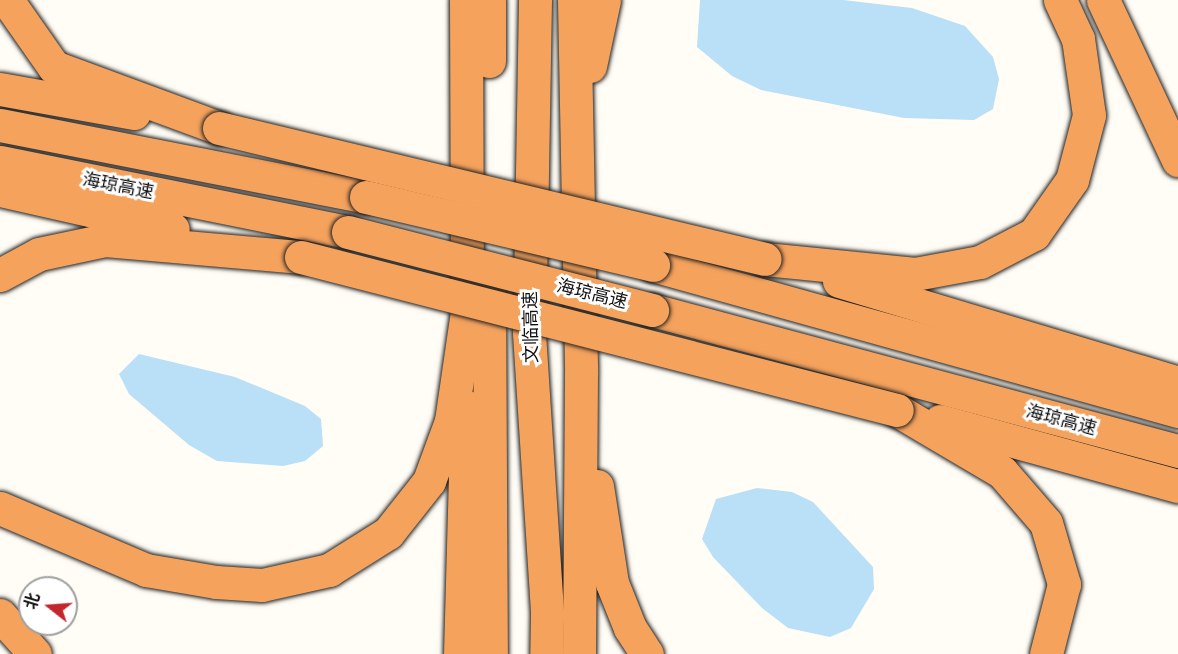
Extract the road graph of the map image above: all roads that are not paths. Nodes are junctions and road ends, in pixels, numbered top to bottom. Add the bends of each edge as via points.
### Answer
1 (7, 0) edge
2 (452, 0) edge
3 (466, 0) edge
4 (489, 0) edge
5 (535, 0) edge
6 (573, 0) edge
7 (604, 0) edge
8 (1060, 0) edge
9 (1103, 0) edge
10 (466, 65) junction
11 (0, 89) edge
12 (0, 125) edge
13 (219, 128) junction
14 (577, 151) junction
15 (1178, 160) edge
16 (0, 162) edge
17 (0, 190) edge
18 (301, 257) junction
19 (765, 260) junction
20 (0, 275) edge
21 (467, 311) junction
22 (581, 374) junction
23 (1178, 382) edge
24 (897, 410) junction
25 (1178, 411) edge
26 (1178, 451) edge
27 (1178, 486) edge
28 (0, 508) edge
29 (0, 615) edge
30 (35, 654) edge
31 (460, 654) edge
32 (491, 654) edge
33 (546, 654) edge
34 (579, 654) edge
35 (647, 654) edge
36 (1046, 654) edge

1 - 13 highway via 54,67
2 - 10 highway
3 - 10 highway
4 - 32 highway
5 - 33 highway, 文临高速 via 529,333 547,615
6 - 14 highway
7 - 14 highway via 594,34
8 - 19 highway via 1078,39 1089,115 1072,180 1034,234 980,262 915,274
9 - 15 highway
10 - 21 highway
11 - 13 highway
12 - 25 highway, bridge via 366,197 653,265
13 - 19 highway, bridge
14 - 22 highway
16 - 26 highway, 海琼高速, bridge via 348,232
17 - 18 highway
18 - 20 highway via 105,240 39,254
18 - 24 highway, bridge
19 - 23 highway
21 - 28 highway via 451,421 429,481 388,533 330,570 262,585 228,584 146,570
21 - 31 highway via 467,479
22 - 34 highway
22 - 35 highway via 612,583 630,628
24 - 27 highway
24 - 36 highway via 1002,471 1046,524 1064,584
29 - 30 highway

